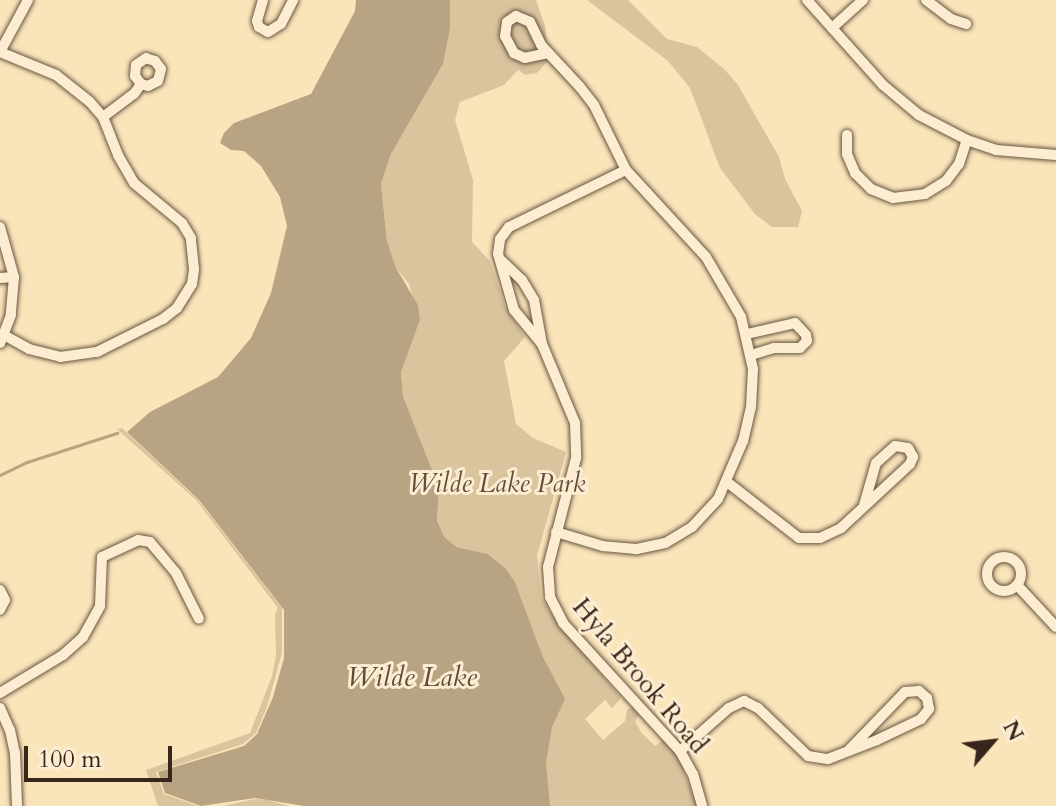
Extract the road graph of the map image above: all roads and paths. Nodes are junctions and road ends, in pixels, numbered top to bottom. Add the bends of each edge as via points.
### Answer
1 (28, 0) edge
2 (263, 0) edge
3 (293, 0) edge
4 (807, 0) edge
5 (863, 0) edge
6 (926, 0) edge
7 (966, 24) dead end
8 (832, 28) junction
9 (0, 52) edge
10 (548, 53) junction
11 (141, 84) dead end
12 (103, 117) junction
13 (847, 135) dead end
14 (967, 140) junction
15 (1056, 155) edge
16 (626, 170) junction
17 (0, 227) edge
18 (502, 261) junction
19 (14, 277) junction
20 (0, 278) edge
21 (747, 334) junction
22 (2, 339) edge
23 (542, 344) junction
24 (751, 355) junction
25 (727, 482) junction
26 (864, 505) junction
27 (556, 532) junction
28 (1017, 585) dead end
29 (0, 590) edge
30 (0, 610) edge
31 (199, 619) dead end
32 (1056, 627) edge
33 (0, 693) edge
34 (0, 708) edge
35 (849, 750) junction
36 (680, 751) junction
37 (17, 806) edge
38 (702, 806) edge

1 - 9 street
2 - 3 street via 257,21 268,32 281,24
4 - 8 street
5 - 8 street
6 - 7 street
8 - 14 street via 901,101
9 - 12 street via 70,83
10 - 10 street via 526,18 516,16 507,22 505,36 514,53 525,58
10 - 16 street via 594,105
11 - 12 street
12 - 22 street via 134,183 171,212 191,238 192,284 163,319 86,355 46,353
13 - 14 street via 855,173 871,189 893,198 916,197 946,181
14 - 15 street via 996,150
16 - 18 street, Hyla Brook Road via 509,227 497,246
16 - 21 street via 706,257
17 - 19 street
18 - 23 street, Hyla Brook Road via 514,310
18 - 23 street, Hyla Brook Road via 534,300
19 - 20 street
19 - 22 street via 11,315
21 - 24 street
21 - 24 street via 795,323 806,335 800,348
23 - 27 street, Hyla Brook Road via 576,432 576,458
24 - 25 street via 749,421
25 - 26 street via 799,538 830,536
25 - 27 street via 692,527 650,548 621,549
26 - 26 street via 910,464 908,448 895,446 876,463
27 - 36 street, Hyla Brook Road via 548,567 555,610
28 - 32 street
29 - 30 street via 5,600
31 - 33 street via 176,573 150,542 138,540 102,557 100,606 83,637
34 - 37 street via 15,753
35 - 35 street via 921,719 929,709 927,698 919,691 905,692
35 - 36 street via 828,759 808,756 744,701
36 - 38 street, Hyla Brook Road

